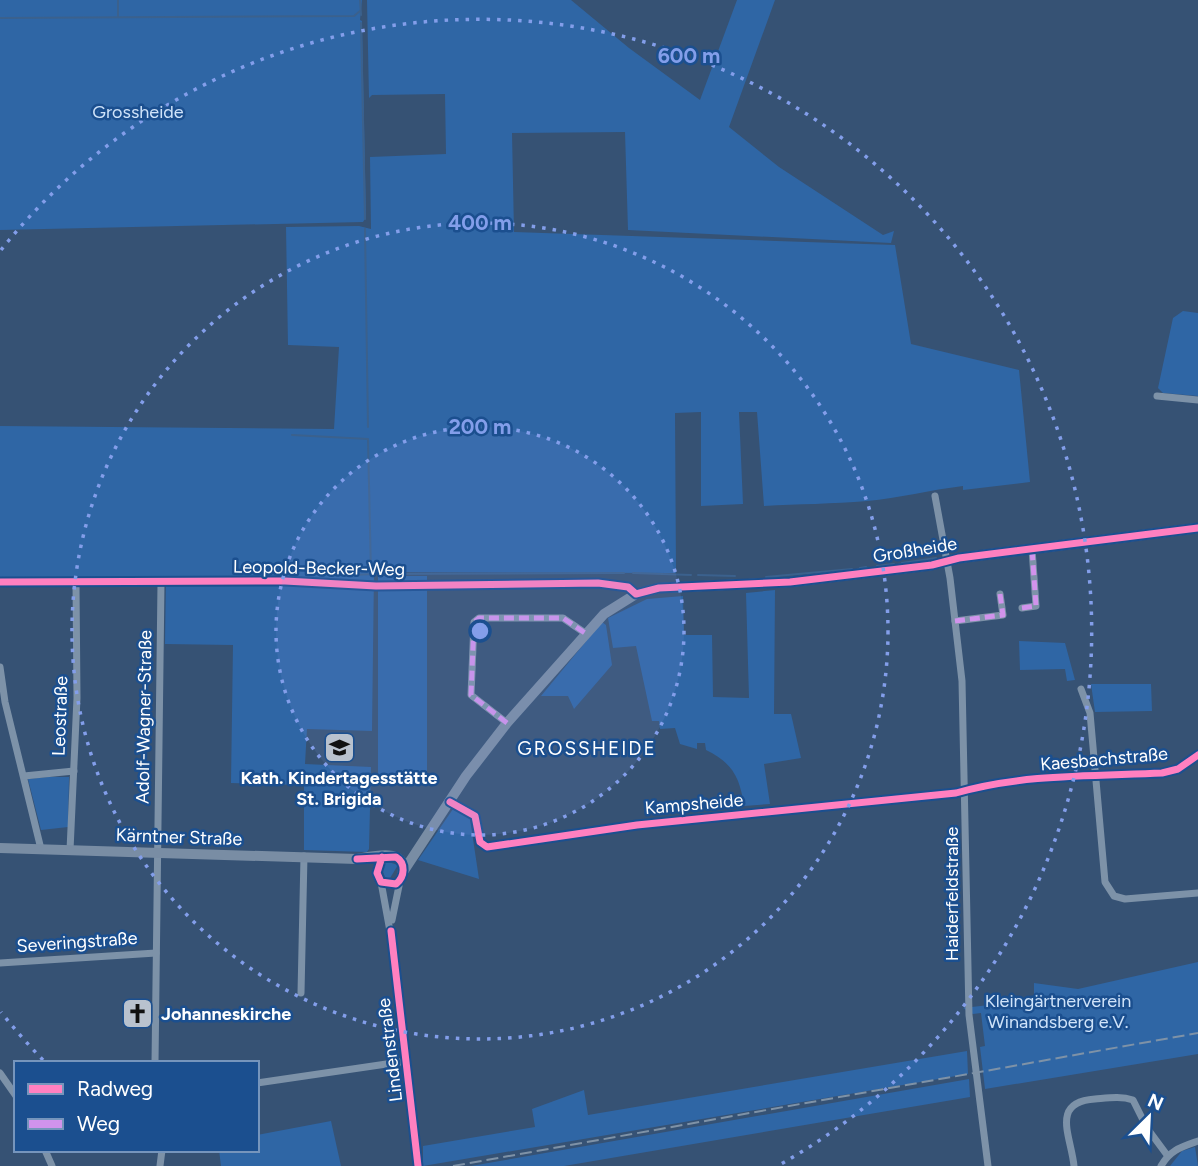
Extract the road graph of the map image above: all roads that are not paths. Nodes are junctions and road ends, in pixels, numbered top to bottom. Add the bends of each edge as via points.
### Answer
1 (1157, 396) dead end
2 (1198, 400) edge
3 (935, 496) dead end
4 (1198, 528) edge
5 (1032, 549) junction
6 (947, 562) junction
7 (0, 582) edge
8 (161, 583) junction
9 (76, 584) junction
10 (636, 594) junction
11 (1000, 594) dead end
12 (1022, 608) dead end
13 (955, 621) junction
14 (586, 633) junction
15 (0, 667) edge
16 (1080, 690) dead end
17 (507, 723) junction
18 (1198, 755) edge
19 (74, 771) junction
20 (24, 776) junction
21 (1095, 776) junction
22 (967, 790) junction
23 (450, 802) junction
24 (0, 848) edge
25 (41, 849) junction
26 (70, 850) junction
27 (417, 850) junction
28 (158, 852) junction
29 (304, 856) junction
30 (382, 857) junction
31 (357, 859) junction
32 (400, 859) junction
33 (402, 876) junction
34 (379, 878) junction
35 (1198, 893) edge
36 (391, 931) junction
37 (156, 953) junction
38 (0, 963) edge
39 (301, 993) dead end
40 (155, 1061) edge
41 (407, 1062) junction
42 (0, 1073) edge
43 (259, 1083) edge
44 (14, 1093) edge
45 (1198, 1141) edge
46 (1167, 1155) junction
47 (418, 1166) edge
48 (988, 1166) edge
49 (1074, 1166) edge
50 (1161, 1166) edge

1 - 2 street
3 - 6 street, Haiderfeldstraße
4 - 5 street, Großheide
5 - 6 street, Großheide
5 - 12 street via 1035,606
6 - 10 street, Großheide via 790,582 659,588
6 - 13 street, Haiderfeldstraße
7 - 9 street, Leopold-Becker-Weg
8 - 9 street, Leopold-Becker-Weg
8 - 10 street, Leopold-Becker-Weg via 598,583 628,587
8 - 28 street, Adolf-Wagner-Straße
9 - 19 street, Leostraße
10 - 14 street, Großheide via 604,614
11 - 13 street via 1003,615
13 - 22 street, Haiderfeldstraße
14 - 17 street, Großheide
14 - 17 street via 563,618 479,618 474,622 471,695
15 - 20 street
16 - 21 street via 1090,713
17 - 23 street, Großheide
18 - 21 street, Kaesbachstraße via 1178,769 1162,773
19 - 20 street
19 - 26 street, Leostraße
20 - 25 street
21 - 22 street, Kaesbachstraße
21 - 35 street via 1102,863 1112,894 1132,900
22 - 23 street, Kampsheide via 637,825 487,847 480,842 475,816
22 - 48 street, Haiderfeldstraße via 968,970
23 - 27 street, Großheide
24 - 25 street, Kärntner Straße
25 - 26 street, Kärntner Straße
26 - 28 street, Kärntner Straße
27 - 32 street, Großheide
27 - 33 street, Großheide
28 - 29 street, Kärntner Straße
28 - 37 street, Adolf-Wagner-Straße
29 - 31 street, Kärntner Straße
29 - 39 street
30 - 31 street, Kärntner Straße
30 - 32 street
30 - 34 street
31 - 34 street
32 - 33 street
33 - 34 street via 391,886
33 - 36 street, Lindenstraße via 392,908
34 - 36 street, Lindenstraße
36 - 41 street, Lindenstraße
37 - 38 street, Severingstraße
37 - 40 street, Adolf-Wagner-Straße
41 - 43 street
41 - 47 street, Lindenstraße
42 - 44 street
45 - 46 street
46 - 49 street via 1133,1100 1080,1100 1066,1119
46 - 50 street

